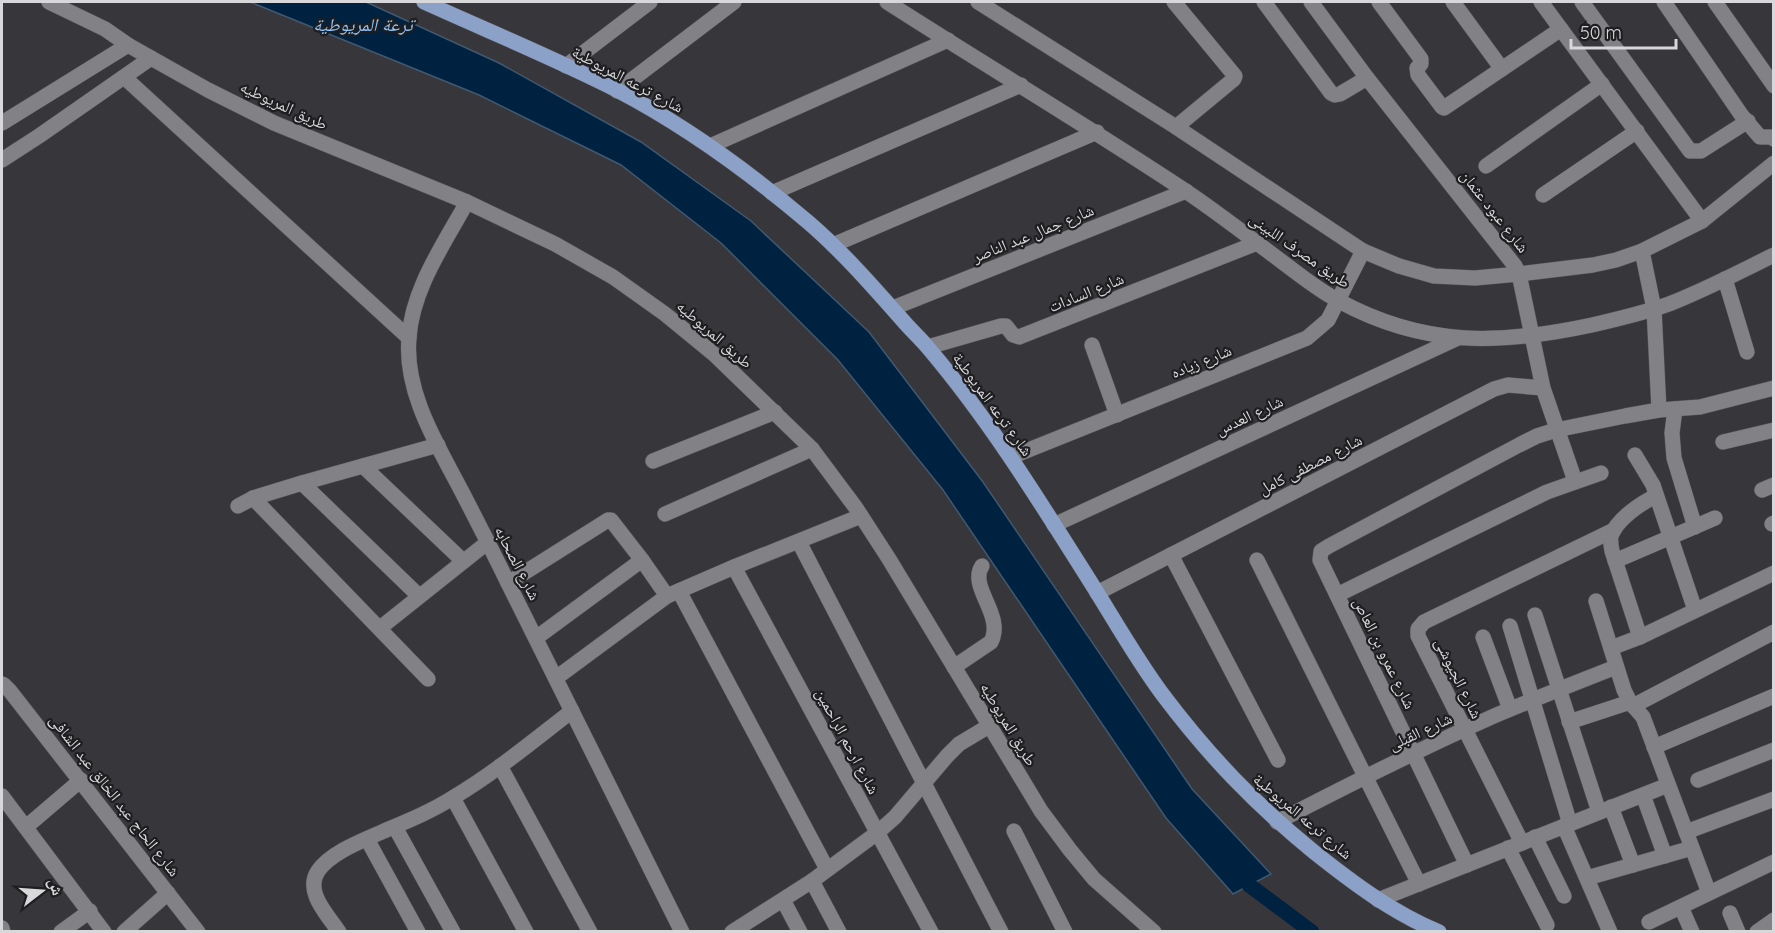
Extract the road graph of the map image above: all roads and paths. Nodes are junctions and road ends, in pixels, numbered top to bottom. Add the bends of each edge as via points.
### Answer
1 (49, 2) edge
2 (424, 2) edge
3 (650, 2) edge
4 (734, 2) edge
5 (887, 2) edge
6 (978, 2) edge
7 (1174, 2) edge
8 (1264, 2) edge
9 (1311, 2) edge
10 (1379, 2) edge
11 (1453, 2) edge
12 (1541, 2) edge
13 (1582, 2) edge
14 (1664, 2) edge
15 (1715, 2) edge
16 (1561, 29) junction
17 (948, 40) junction
18 (128, 45) junction
19 (151, 58) junction
20 (566, 66) junction
21 (1502, 69) junction
22 (124, 77) junction
23 (1367, 78) junction
24 (1602, 84) junction
25 (1020, 85) junction
26 (1773, 86) edge
27 (617, 90) junction
28 (1748, 121) junction
29 (2, 123) edge
30 (1176, 127) junction
31 (1637, 131) junction
32 (1097, 132) junction
33 (1773, 139) edge
34 (710, 146) junction
35 (2, 160) edge
36 (1773, 163) edge
37 (1486, 166) dead end
38 (1186, 191) junction
39 (772, 193) junction
40 (1543, 195) dead end
41 (467, 202) junction
42 (1702, 221) junction
43 (1257, 243) junction
44 (833, 245) junction
45 (1363, 251) junction
46 (1642, 251) junction
47 (1773, 255) edge
48 (1519, 274) junction
49 (1725, 279) junction
50 (1338, 301) junction
51 (893, 308) junction
52 (1654, 309) junction
53 (1531, 337) junction
54 (409, 338) junction
55 (1458, 338) junction
56 (1092, 345) dead end
57 (928, 347) junction
58 (1747, 352) dead end
59 (1543, 388) junction
60 (1773, 388) edge
61 (1675, 409) junction
62 (1659, 410) junction
63 (775, 412) junction
64 (1116, 415) junction
65 (1556, 430) junction
66 (1773, 430) edge
67 (1723, 442) dead end
68 (438, 445) junction
69 (812, 449) junction
70 (1635, 455) dead end
71 (1011, 458) junction
72 (653, 461) dead end
73 (363, 466) junction
74 (1600, 473) dead end
75 (1575, 481) junction
76 (302, 483) junction
77 (1656, 496) junction
78 (253, 498) junction
79 (238, 506) dead end
80 (665, 514) dead end
81 (861, 516) junction
82 (1715, 518) dead end
83 (1054, 525) junction
84 (1695, 527) junction
85 (1614, 530) junction
86 (1670, 537) junction
87 (488, 542) junction
88 (799, 542) junction
89 (1171, 555) junction
90 (642, 560) junction
91 (1257, 560) dead end
92 (463, 561) junction
93 (1615, 561) junction
94 (982, 566) dead end
95 (734, 567) junction
96 (1773, 573) edge
97 (508, 583) junction
98 (1097, 593) junction
99 (673, 594) junction
100 (419, 596) junction
101 (1337, 596) junction
102 (1596, 601) dead end
103 (1695, 610) junction
104 (1535, 615) dead end
105 (1510, 626) dead end
106 (380, 628) junction
107 (1773, 632) edge
108 (1483, 637) dead end
109 (1640, 637) junction
110 (536, 638) junction
111 (1611, 648) junction
112 (954, 667) junction
113 (1616, 667) junction
114 (556, 678) junction
115 (428, 679) dead end
116 (2, 684) edge
117 (1559, 690) junction
118 (1773, 696) edge
119 (1532, 700) junction
120 (1631, 704) junction
121 (1510, 710) junction
122 (572, 711) junction
123 (1569, 722) junction
124 (989, 726) junction
125 (1464, 730) junction
126 (1654, 747) junction
127 (1773, 750) edge
128 (1413, 753) junction
129 (1278, 760) dead end
130 (500, 766) junction
131 (1365, 777) junction
132 (81, 780) junction
133 (1698, 780) dead end
134 (923, 782) junction
135 (1668, 785) junction
136 (1643, 795) junction
137 (2, 796) edge
138 (453, 798) junction
139 (1773, 799) edge
140 (1605, 810) junction
141 (1277, 822) junction
142 (1567, 825) junction
143 (26, 827) junction
144 (395, 827) junction
145 (1014, 831) dead end
146 (1686, 832) junction
147 (877, 833) junction
148 (367, 839) junction
149 (1522, 843) junction
150 (1692, 848) junction
151 (1665, 856) junction
152 (1773, 862) edge
153 (1467, 865) junction
154 (1633, 865) junction
155 (827, 869) junction
156 (1587, 878) junction
157 (812, 880) junction
158 (1419, 884) junction
159 (168, 893) junction
160 (1709, 893) junction
161 (1564, 896) dead end
162 (783, 900) junction
163 (1378, 900) junction
164 (1681, 907) junction
165 (90, 911) junction
166 (1730, 913) dead end
167 (1773, 920) edge
168 (1649, 922) dead end
169 (1547, 925) dead end
170 (733, 931) edge
171 (61, 932) edge
172 (104, 932) edge
173 (124, 932) edge
174 (198, 932) edge
175 (339, 932) edge
176 (418, 932) edge
177 (453, 932) edge
178 (526, 932) edge
179 (590, 932) edge
180 (682, 932) edge
181 (800, 932) edge
182 (839, 932) edge
183 (931, 932) edge
184 (1002, 932) edge
185 (1065, 932) edge
186 (1154, 932) edge
187 (1439, 932) edge
188 (1610, 932) edge
189 (1692, 932) edge
190 (1738, 932) edge
191 (1757, 932) edge

1 - 18 street, طريق المريوطيه via 105,29
2 - 20 main road, شارع ترعه المريوطية
3 - 20 street
4 - 27 street
5 - 17 street, طريق مصرف اللبينى
6 - 30 street, طريق مصرف اللبينى
7 - 30 street via 1235,76
8 - 23 street via 1331,93 1340,94
9 - 23 street, شارع عبود عثمان
10 - 21 street via 1421,59 1418,75 1442,107
11 - 21 street
12 - 16 street
13 - 28 street via 1690,151 1701,151
14 - 28 street
15 - 26 street
16 - 21 street
16 - 24 street
17 - 25 street, طريق مصرف اللبينى
17 - 34 street
18 - 19 street, طريق المريوطيه
18 - 29 street
19 - 22 street
19 - 41 street, طريق المريوطيه via 274,123
20 - 27 main road, شارع ترعه المريوطية
22 - 35 street
22 - 54 street
23 - 48 street, شارع عبود عثمان
24 - 31 street
24 - 37 street
25 - 32 street, طريق مصرف اللبينى
25 - 39 street
27 - 34 main road, شارع ترعه المريوطية
28 - 33 street via 1761,137
30 - 45 street, طريق مصرف اللبينى
31 - 40 street
31 - 42 street
32 - 38 street, طريق مصرف اللبينى
32 - 44 street
34 - 39 main road, شارع ترعه المريوطية
36 - 42 street, طريق مصرف اللبينى
38 - 43 street, طريق مصرف اللبينى
38 - 51 street, شارع جمال عبد الناصر
39 - 44 main road, شارع ترعه المريوطية
41 - 54 street, شارع الصحابه via 424,281
41 - 63 street, طريق المريوطيه via 613,277 707,348
42 - 46 street, طريق مصرف اللبينى
43 - 50 street, طريق مصرف اللبينى
43 - 57 street, شارع السادات via 1019,337 1001,326
44 - 51 main road, شارع ترعه المريوطية
45 - 48 street, طريق مصرف اللبينى via 1434,276
45 - 50 street, شارع زياده
46 - 48 street, طريق مصرف اللبينى via 1593,265
46 - 52 street
47 - 49 street, طريق مصرف اللبينى
48 - 53 street, شارع عبود عثمان
49 - 52 street, طريق مصرف اللبينى
49 - 58 street
50 - 55 street, طريق مصرف اللبينى via 1388,324
50 - 64 street, شارع زياده via 1328,320 1307,338
51 - 57 main road, شارع ترعه المريوطية
52 - 53 street, طريق مصرف اللبينى
52 - 62 street
53 - 55 street, طريق مصرف اللبينى
53 - 59 street, شارع عبود عثمان
54 - 68 street, شارع الصحابه via 413,384
55 - 83 street, شارع العدس
56 - 64 street
57 - 71 main road, شارع ترعه المريوطية via 976,406
59 - 65 street, شارع عبود عثمان
59 - 89 street, شارع مصطفى كامل via 1508,385 1494,389
60 - 61 street via 1700,407
61 - 62 street
61 - 84 street via 1674,458
62 - 65 street
63 - 69 street, طريق المريوطيه
63 - 72 street
64 - 71 street, شارع زياده
65 - 75 street, شارع عبود عثمان
65 - 101 street, شارع عمرو بن العاص via 1528,440 1323,549 1320,560
66 - 67 street
68 - 73 street
68 - 87 street, شارع الصحابه
69 - 80 street
69 - 81 street, طريق المريوطيه
70 - 77 street
71 - 83 main road, شارع ترعه المريوطية
73 - 76 street
73 - 92 street
74 - 75 street
75 - 101 street
76 - 78 street
76 - 100 street
77 - 85 street via 1638,506
77 - 86 street
78 - 79 street
78 - 106 street
81 - 88 street
81 - 112 street, طريق المريوطيه
82 - 84 street
83 - 98 main road, شارع ترعه المريوطية
84 - 86 street
85 - 93 street via 1610,542
85 - 125 street, شارع الجيوشى via 1419,626 1418,636
86 - 93 street
86 - 103 street
87 - 92 street
87 - 97 street, شارع الصحابه
88 - 95 street
88 - 134 street
89 - 98 street, شارع مصطفى كامل
89 - 129 street
90 - 97 street via 608,520
90 - 99 street
90 - 110 street
91 - 131 street
92 - 100 street
93 - 109 street
94 - 112 street via 978,577 995,622 994,636
95 - 99 street
95 - 147 street, شارع ارحم الراحمين
96 - 103 street
97 - 110 street, شارع الصحابه
98 - 141 main road, شارع ترعه المريوطية via 1160,692 1196,738
99 - 114 street
99 - 155 street
100 - 106 street
101 - 128 street, شارع عمرو بن العاص
102 - 111 street
103 - 109 street
104 - 117 street
105 - 119 street
106 - 115 street
107 - 120 street
108 - 121 street
109 - 111 street
110 - 114 street, شارع الصحابه
111 - 113 street
112 - 124 street, طريق المريوطيه
113 - 117 street, شارع القبلى
113 - 120 street
114 - 122 street, شارع الصحابه
116 - 132 street, شارع الحاج عبد الخالق عبد الشافى
117 - 119 street, شارع القبلى
117 - 123 street
118 - 126 street
119 - 121 street, شارع القبلى
119 - 142 street
120 - 123 street
120 - 126 street via 1643,717
121 - 125 street, شارع القبلى
122 - 130 street
122 - 180 street, شارع الصحابه
123 - 140 street
124 - 134 street via 959,744
124 - 186 street, طريق المريوطيه via 1070,850 1094,879
125 - 128 street, شارع القبلى
125 - 149 street, شارع الجيوشى
126 - 135 street
127 - 133 street
128 - 131 street, شارع القبلى
128 - 153 street, شارع عمرو بن العاص
130 - 138 street
130 - 179 street
131 - 141 street, شارع القبلى
131 - 158 street
132 - 143 street
132 - 159 street, شارع الحاج عبد الخالق عبد الشافى
134 - 147 street
134 - 184 street
135 - 136 street
135 - 146 street
136 - 140 street
136 - 151 street
137 - 143 street
138 - 144 street
138 - 178 street
139 - 146 street
140 - 142 street
140 - 154 street
141 - 163 main road, شارع ترعه المريوطية
142 - 149 street
142 - 156 street
143 - 165 street
144 - 148 street
144 - 177 street
145 - 185 street
146 - 150 street
147 - 155 street
147 - 183 street, شارع ارحم الراحمين
148 - 175 street via 342,851 318,871 313,888 316,898
148 - 176 street
149 - 153 street
149 - 161 street
149 - 169 street
150 - 151 street
150 - 160 street
151 - 154 street
152 - 160 street
153 - 158 street
154 - 156 street
155 - 157 street
156 - 188 street
157 - 162 street
157 - 182 street
158 - 163 street
159 - 173 street
159 - 174 street, شارع الحاج عبد الخالق عبد الشافى
160 - 164 street
162 - 170 street
162 - 181 street
163 - 187 main road, شارع ترعه المريوطية
164 - 168 street
164 - 189 street
165 - 171 street
165 - 172 street
166 - 190 street
167 - 191 street

